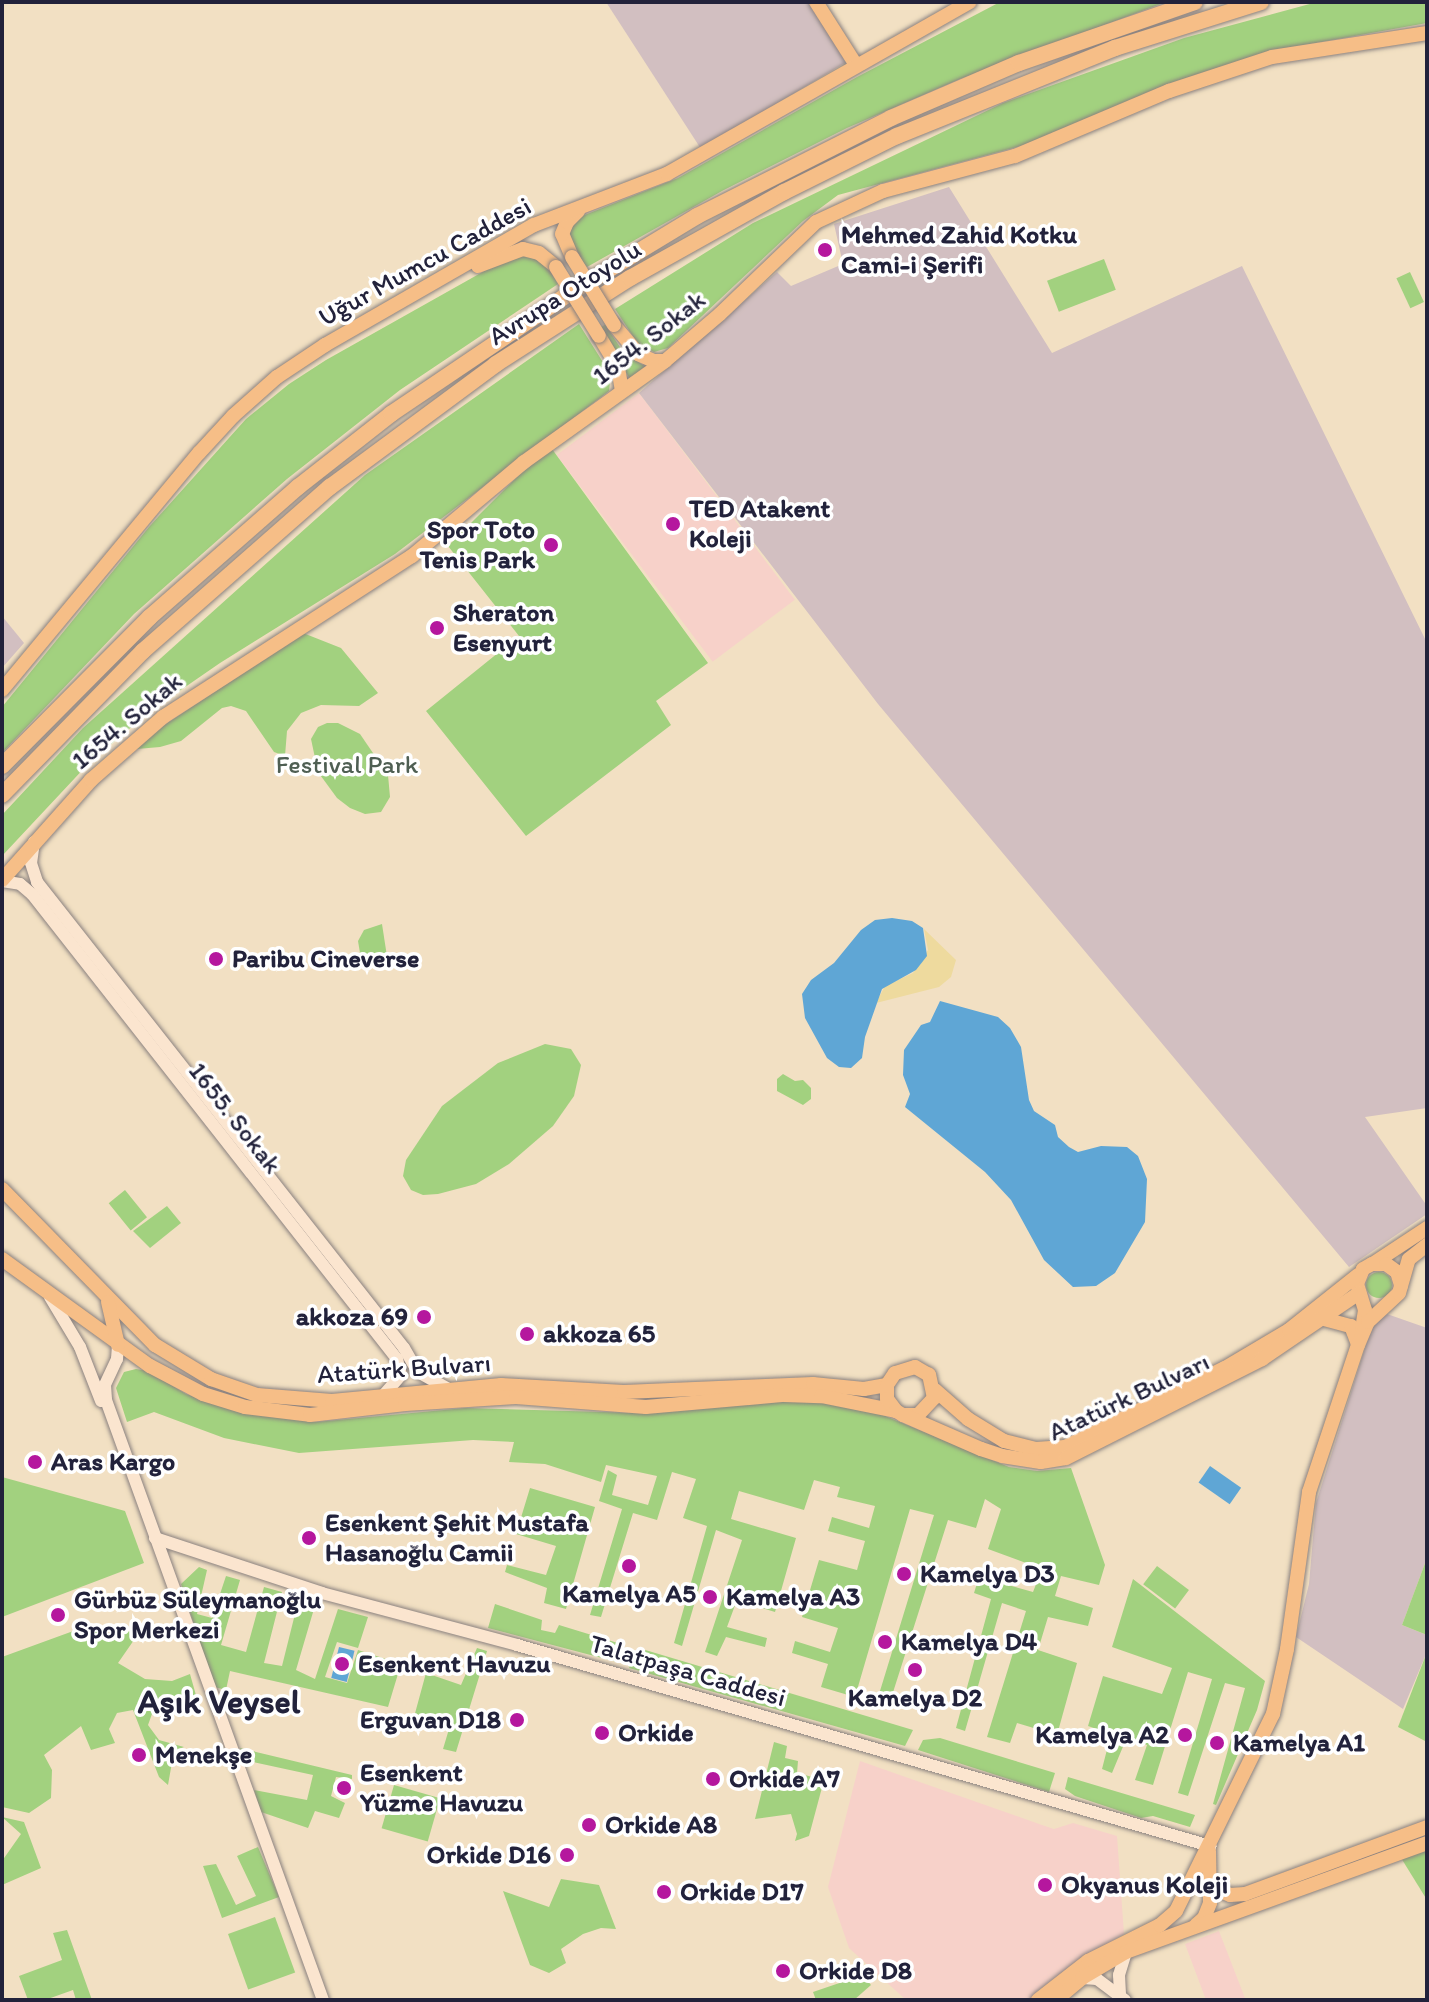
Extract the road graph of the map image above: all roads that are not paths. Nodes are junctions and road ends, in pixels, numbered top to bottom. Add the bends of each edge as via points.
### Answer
1 (816, 2) edge
2 (970, 2) edge
3 (1195, 2) edge
4 (1261, 2) edge
5 (1427, 33) edge
6 (856, 65) junction
7 (584, 206) junction
8 (432, 285) junction
9 (665, 361) junction
10 (622, 390) junction
11 (2, 690) edge
12 (2, 766) edge
13 (2, 795) edge
14 (34, 842) junction
15 (2, 880) edge
16 (2, 1189) edge
17 (1427, 1228) edge
18 (1427, 1245) edge
19 (322, 1254) junction
20 (2, 1259) edge
21 (1372, 1264) junction
22 (1358, 1275) junction
23 (1401, 1287) junction
24 (1360, 1296) junction
25 (50, 1297) junction
26 (107, 1299) junction
27 (1389, 1304) junction
28 (1324, 1319) junction
29 (118, 1345) junction
30 (1358, 1345) junction
31 (150, 1366) junction
32 (114, 1368) junction
33 (418, 1372) junction
34 (887, 1385) junction
35 (447, 1388) junction
36 (935, 1390) junction
37 (416, 1391) junction
38 (382, 1397) junction
39 (405, 1404) junction
40 (899, 1413) junction
41 (143, 1506) junction
42 (155, 1538) junction
43 (1427, 1827) edge
44 (1427, 1843) edge
45 (1210, 1846) junction
46 (1207, 1884) junction
47 (1184, 1890) junction
48 (1176, 1911) junction
49 (1196, 1925) junction
50 (1126, 1952) junction
51 (1082, 1978) junction
52 (1122, 1997) edge
53 (323, 2000) edge
54 (1038, 2000) edge
55 (1056, 2000) edge

1 - 6 main road
2 - 6 main road, Uğur Mumcu Caddesi
3 - 12 highway, Avrupa Otoyolu via 1032,58 891,118 697,216 565,296 391,414 298,487 150,617
4 - 13 highway, Avrupa Otoyolu via 1115,48 897,136 630,278 496,364 330,487 143,651
5 - 9 main road, 1654. Sokak via 1272,57 1169,91 1015,156 883,191 835,211 796,239
6 - 7 main road, Uğur Mumcu Caddesi via 667,174
7 - 8 main road, Uğur Mumcu Caddesi via 534,225
7 - 9 main road, bridge via 562,232 572,257 638,354
8 - 10 main road, bridge via 517,250 539,253 556,267 599,336 618,368
8 - 11 main road, Uğur Mumcu Caddesi via 325,345 233,416
9 - 10 main road, 1654. Sokak
10 - 14 main road, 1654. Sokak via 524,462 412,556 163,717 99,772
14 - 15 main road, 1654. Sokak
14 - 19 street, 1655. Sokak via 31,863 37,882
15 - 19 street, 1655. Sokak via 32,894
16 - 26 main road, Atatürk Bulvarı
17 - 21 main road, Atatürk Bulvarı
18 - 23 main road via 1409,1259
19 - 33 street, 1655. Sokak via 404,1348
19 - 38 street, 1655. Sokak via 401,1365 398,1380
20 - 25 main road, Atatürk Bulvarı
21 - 22 main road, Atatürk Bulvarı
21 - 23 main road via 1392,1267
22 - 24 main road
22 - 36 main road, Atatürk Bulvarı via 1249,1354 1065,1447 1036,1449 1004,1441
23 - 27 main road
24 - 27 main road via 1377,1306
24 - 28 main road, Atatürk Bulvarı
24 - 30 main road via 1365,1315
25 - 29 main road, Atatürk Bulvarı
25 - 41 street via 80,1347
26 - 29 main road
26 - 38 main road, Atatürk Bulvarı via 169,1356 236,1389 308,1401
27 - 30 main road via 1368,1322
28 - 30 main road via 1351,1326
28 - 40 main road, Atatürk Bulvarı via 1262,1359 1066,1458 1041,1462 1002,1456
29 - 31 main road, Atatürk Bulvarı
29 - 32 street
30 - 45 main road via 1309,1492 1277,1700
31 - 32 street via 128,1362
31 - 39 main road, Atatürk Bulvarı via 211,1397 254,1409 310,1415
32 - 41 street via 105,1385 106,1400
33 - 35 street
33 - 37 street
34 - 35 main road, Atatürk Bulvarı via 624,1392 501,1385
34 - 36 main road via 895,1373 915,1367 929,1375
34 - 40 main road via 887,1399
35 - 37 main road, Atatürk Bulvarı
36 - 40 main road via 925,1411
37 - 38 main road, Atatürk Bulvarı
37 - 39 main road
39 - 40 main road, Atatürk Bulvarı via 516,1397 646,1407 784,1395 821,1396
41 - 42 street
42 - 45 street, Talatpaşa Caddesi via 322,1593
42 - 53 street
43 - 46 main road via 1245,1894 1230,1895
44 - 49 main road
45 - 46 main road
45 - 47 main road
46 - 47 main road via 1195,1881
46 - 49 main road via 1208,1909
47 - 48 main road
48 - 49 main road
48 - 54 main road via 1160,1925 1088,1961
49 - 50 main road
50 - 51 main road
50 - 52 street via 1119,1975
51 - 52 street via 1097,1979
51 - 55 main road

